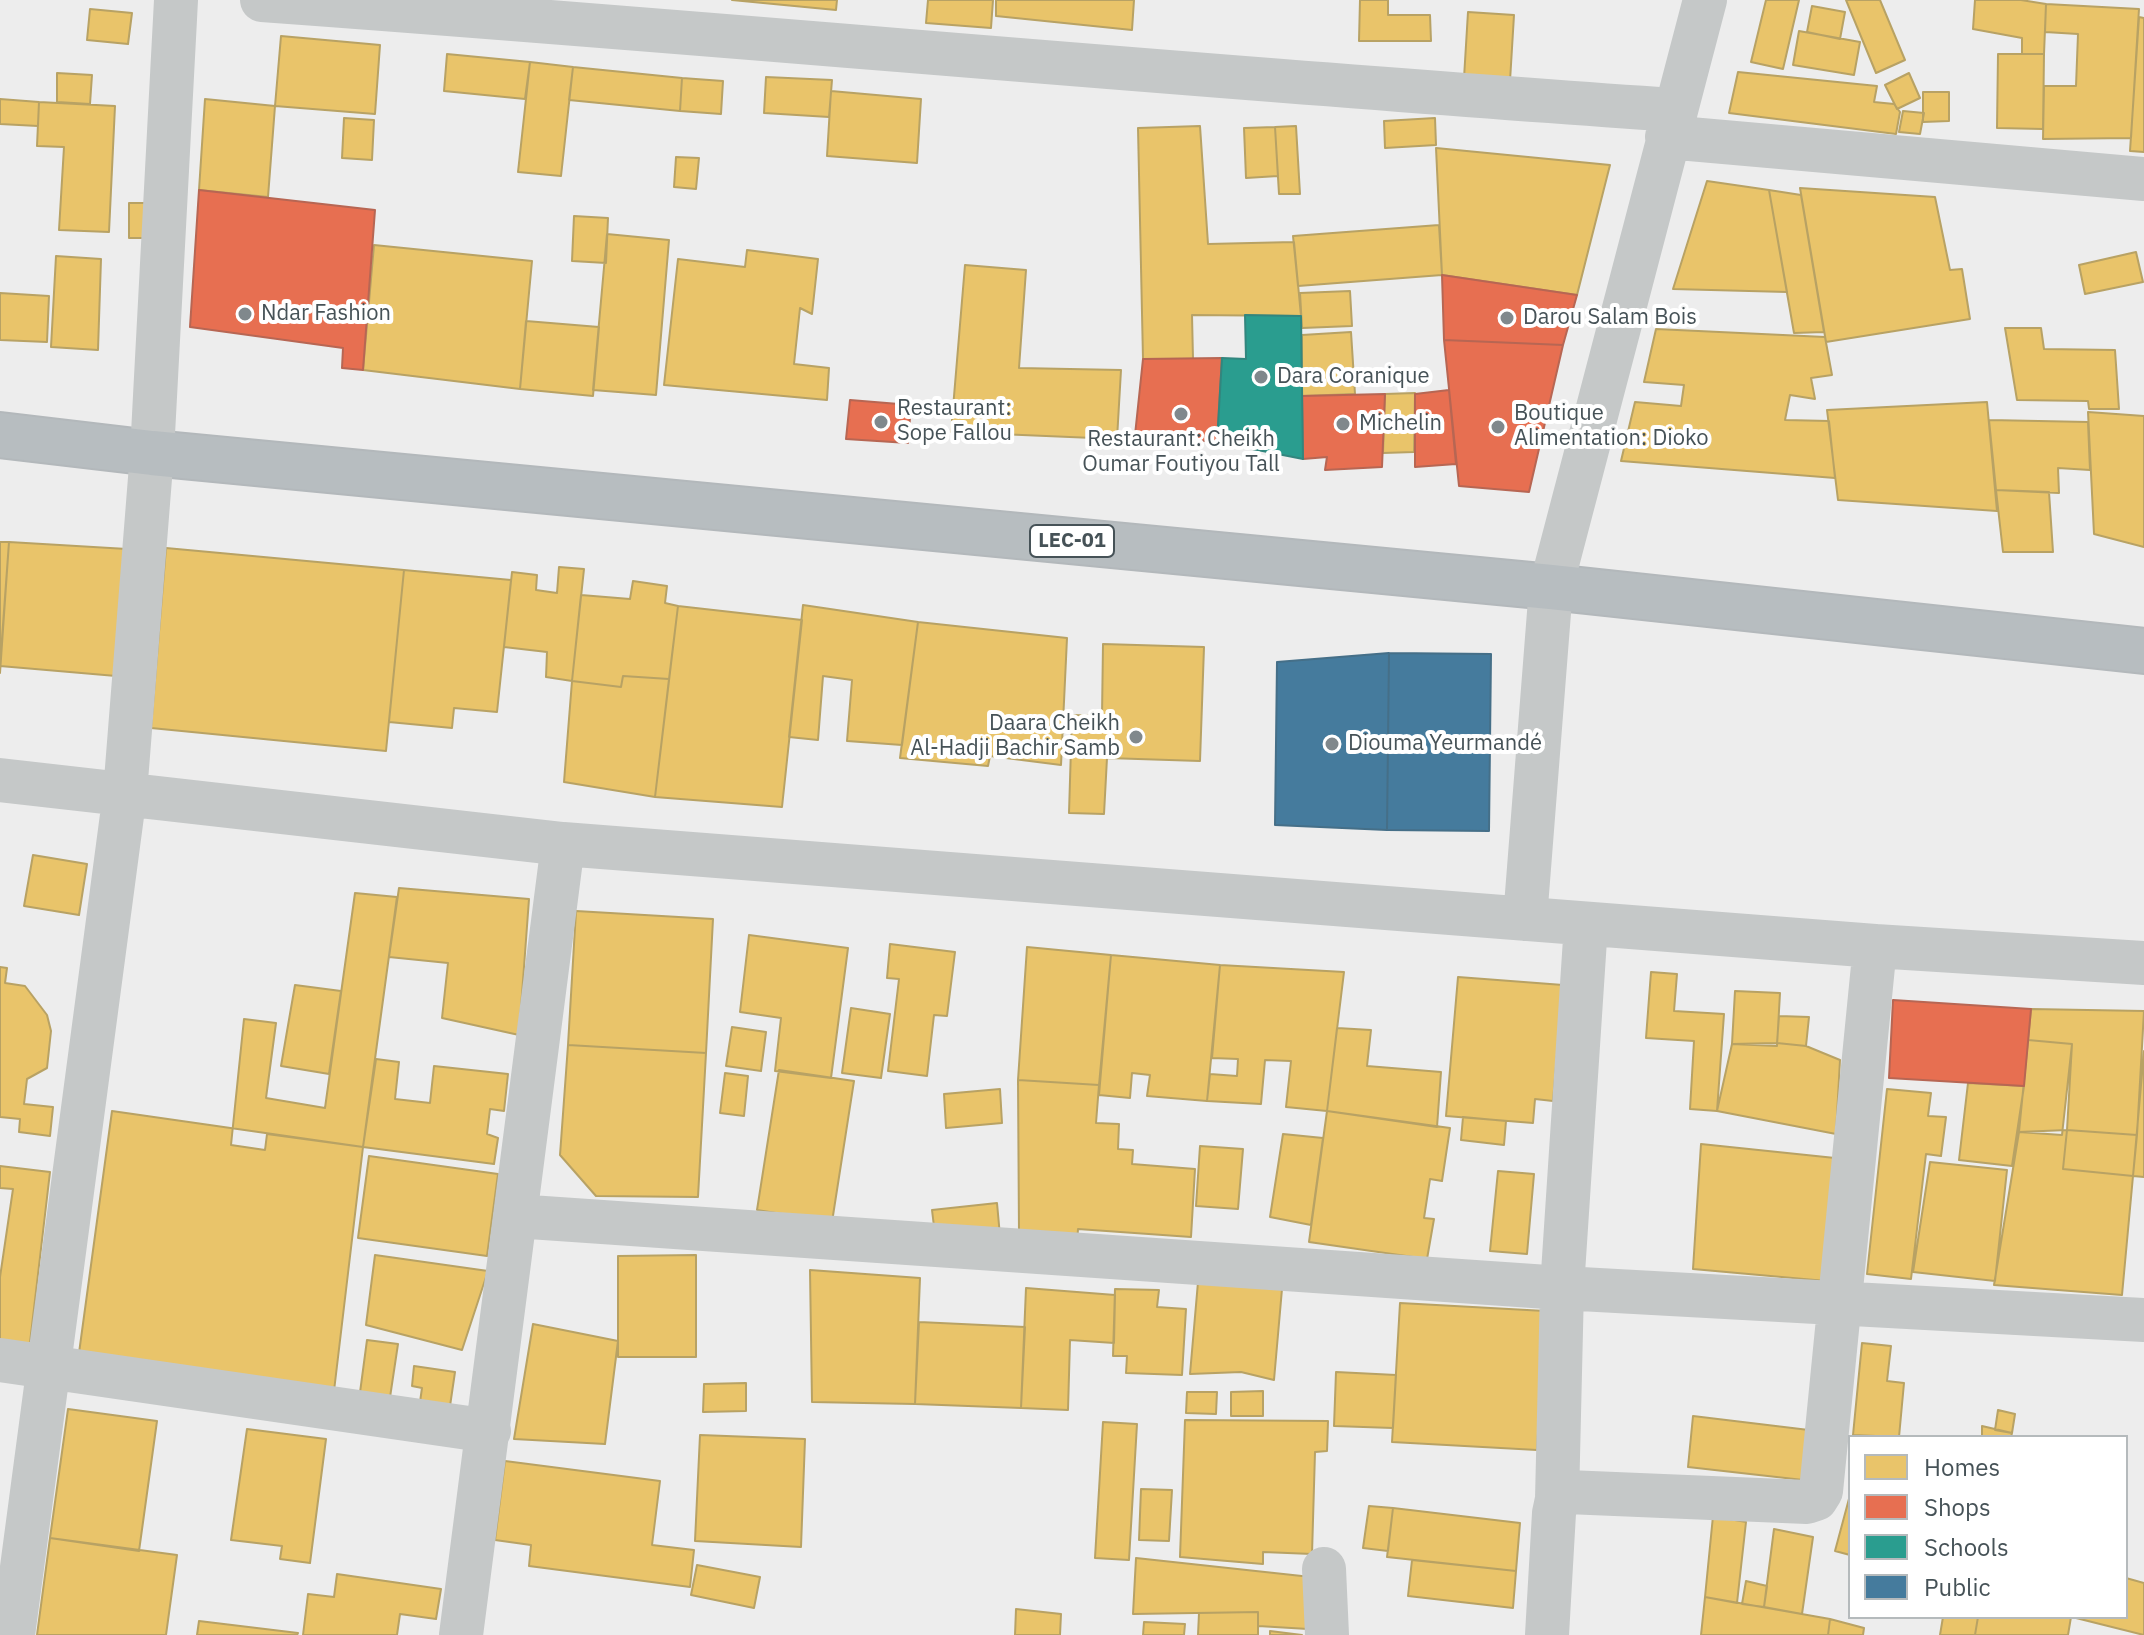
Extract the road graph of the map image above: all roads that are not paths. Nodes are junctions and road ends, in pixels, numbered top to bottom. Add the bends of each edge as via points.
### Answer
1 (176, 0) edge
2 (262, 0) edge
3 (1705, 0) edge
4 (1671, 123) junction
5 (2144, 179) edge
6 (0, 435) edge
7 (152, 453) junction
8 (1551, 587) junction
9 (2144, 651) edge
10 (0, 780) edge
11 (125, 793) junction
12 (563, 844) junction
13 (1525, 919) junction
14 (1586, 924) junction
15 (1875, 946) junction
16 (2144, 963) edge
17 (515, 1216) junction
18 (1562, 1288) junction
19 (1838, 1302) junction
20 (2144, 1320) edge
21 (0, 1360) edge
22 (48, 1364) junction
23 (489, 1431) junction
24 (1557, 1499) junction
25 (1324, 1569) dead end
26 (13, 1635) edge
27 (461, 1635) edge
28 (1327, 1635) edge
29 (1547, 1635) edge

1 - 7 street
2 - 4 street via 1188,76
3 - 4 street
4 - 5 street
4 - 8 street
6 - 7 highway, LEC-01
7 - 8 highway, LEC-01
7 - 11 street
8 - 9 highway, LEC-01
8 - 13 street
10 - 11 street
11 - 12 street
11 - 22 street
12 - 13 street
12 - 17 street
13 - 14 street
14 - 15 street
14 - 18 street
15 - 16 street
15 - 19 street
17 - 18 street
17 - 23 street
18 - 19 street
18 - 24 street
19 - 20 street
19 - 24 street via 1821,1491 1816,1499 1567,1492
21 - 22 street
22 - 23 street
22 - 26 street
23 - 27 street
24 - 29 street
25 - 28 street

